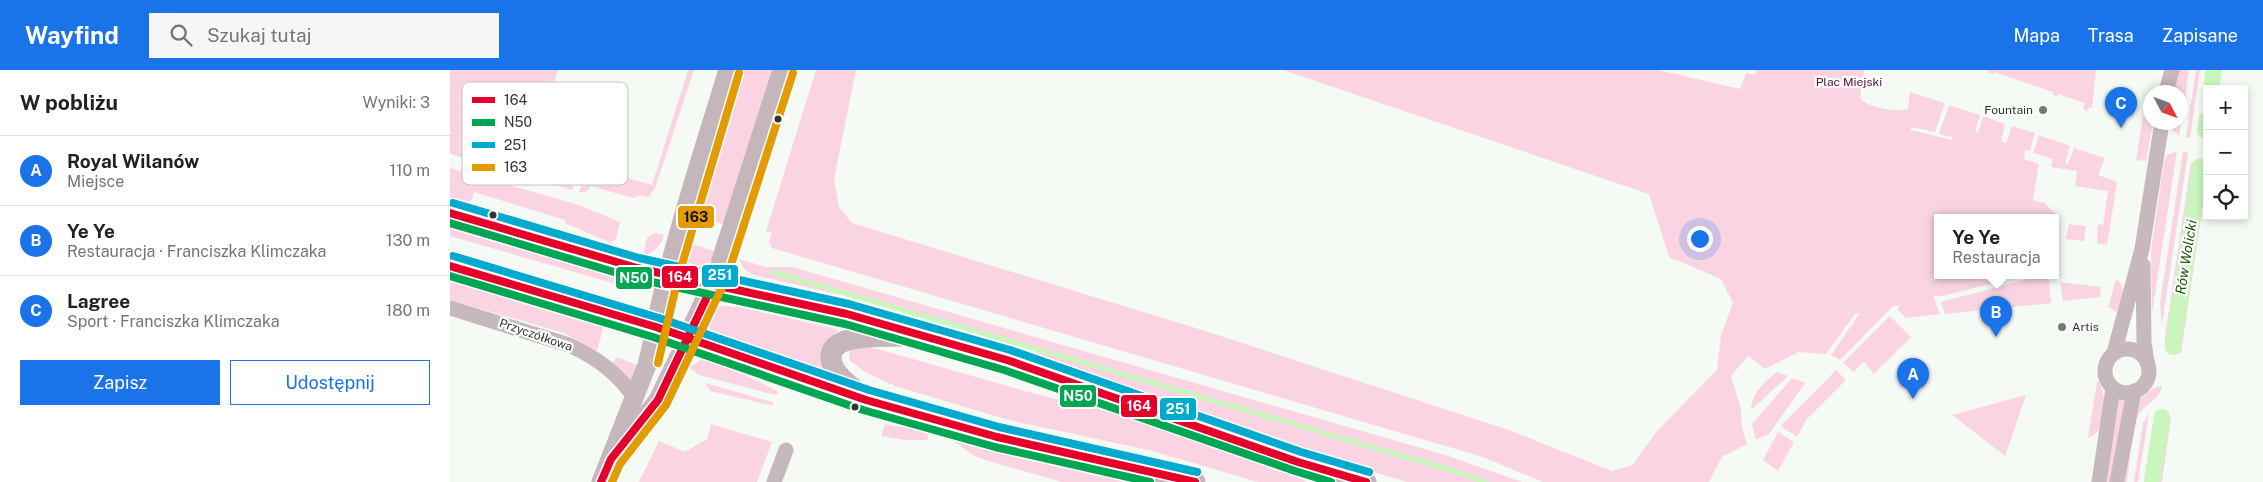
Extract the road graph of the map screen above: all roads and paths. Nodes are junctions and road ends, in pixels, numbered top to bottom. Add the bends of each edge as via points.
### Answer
1 (729, 70) edge
2 (783, 70) edge
3 (2166, 70) edge
4 (2172, 70) edge
5 (2166, 85) edge
6 (2168, 85) edge
7 (2161, 130) edge
8 (450, 213) edge
9 (2142, 249) junction
10 (450, 266) edge
11 (668, 275) junction
12 (713, 284) junction
13 (450, 308) edge
14 (656, 327) junction
15 (922, 335) junction
16 (688, 338) junction
17 (2114, 353) junction
18 (2147, 362) junction
19 (2113, 388) junction
20 (2134, 391) junction
21 (635, 398) junction
22 (866, 400) junction
23 (786, 450) dead end
24 (611, 459) junction
25 (601, 482) edge
26 (774, 482) edge
27 (1195, 482) edge
28 (1366, 482) edge
29 (2099, 482) edge
30 (2117, 482) edge

1 - 11 main road
2 - 12 main road
3 - 5 street
4 - 6 street
7 - 9 street
8 - 11 main road
9 - 17 street
9 - 18 street
10 - 14 main road
11 - 12 main road
11 - 14 main road
12 - 15 main road via 847,314
12 - 16 main road
13 - 21 street, Przyczółkowa via 569,345 597,360 622,380
14 - 16 main road
14 - 21 street via 649,360
15 - 22 main road via 848,338 836,347 833,366
15 - 28 main road via 1007,360 1298,462
16 - 22 main road
16 - 24 street via 658,400
17 - 18 street via 2133,349
17 - 19 street via 2105,370
18 - 20 street via 2146,382
19 - 20 street
19 - 29 street
20 - 30 street
21 - 24 street
22 - 27 main road via 997,437
23 - 26 street
24 - 25 street

